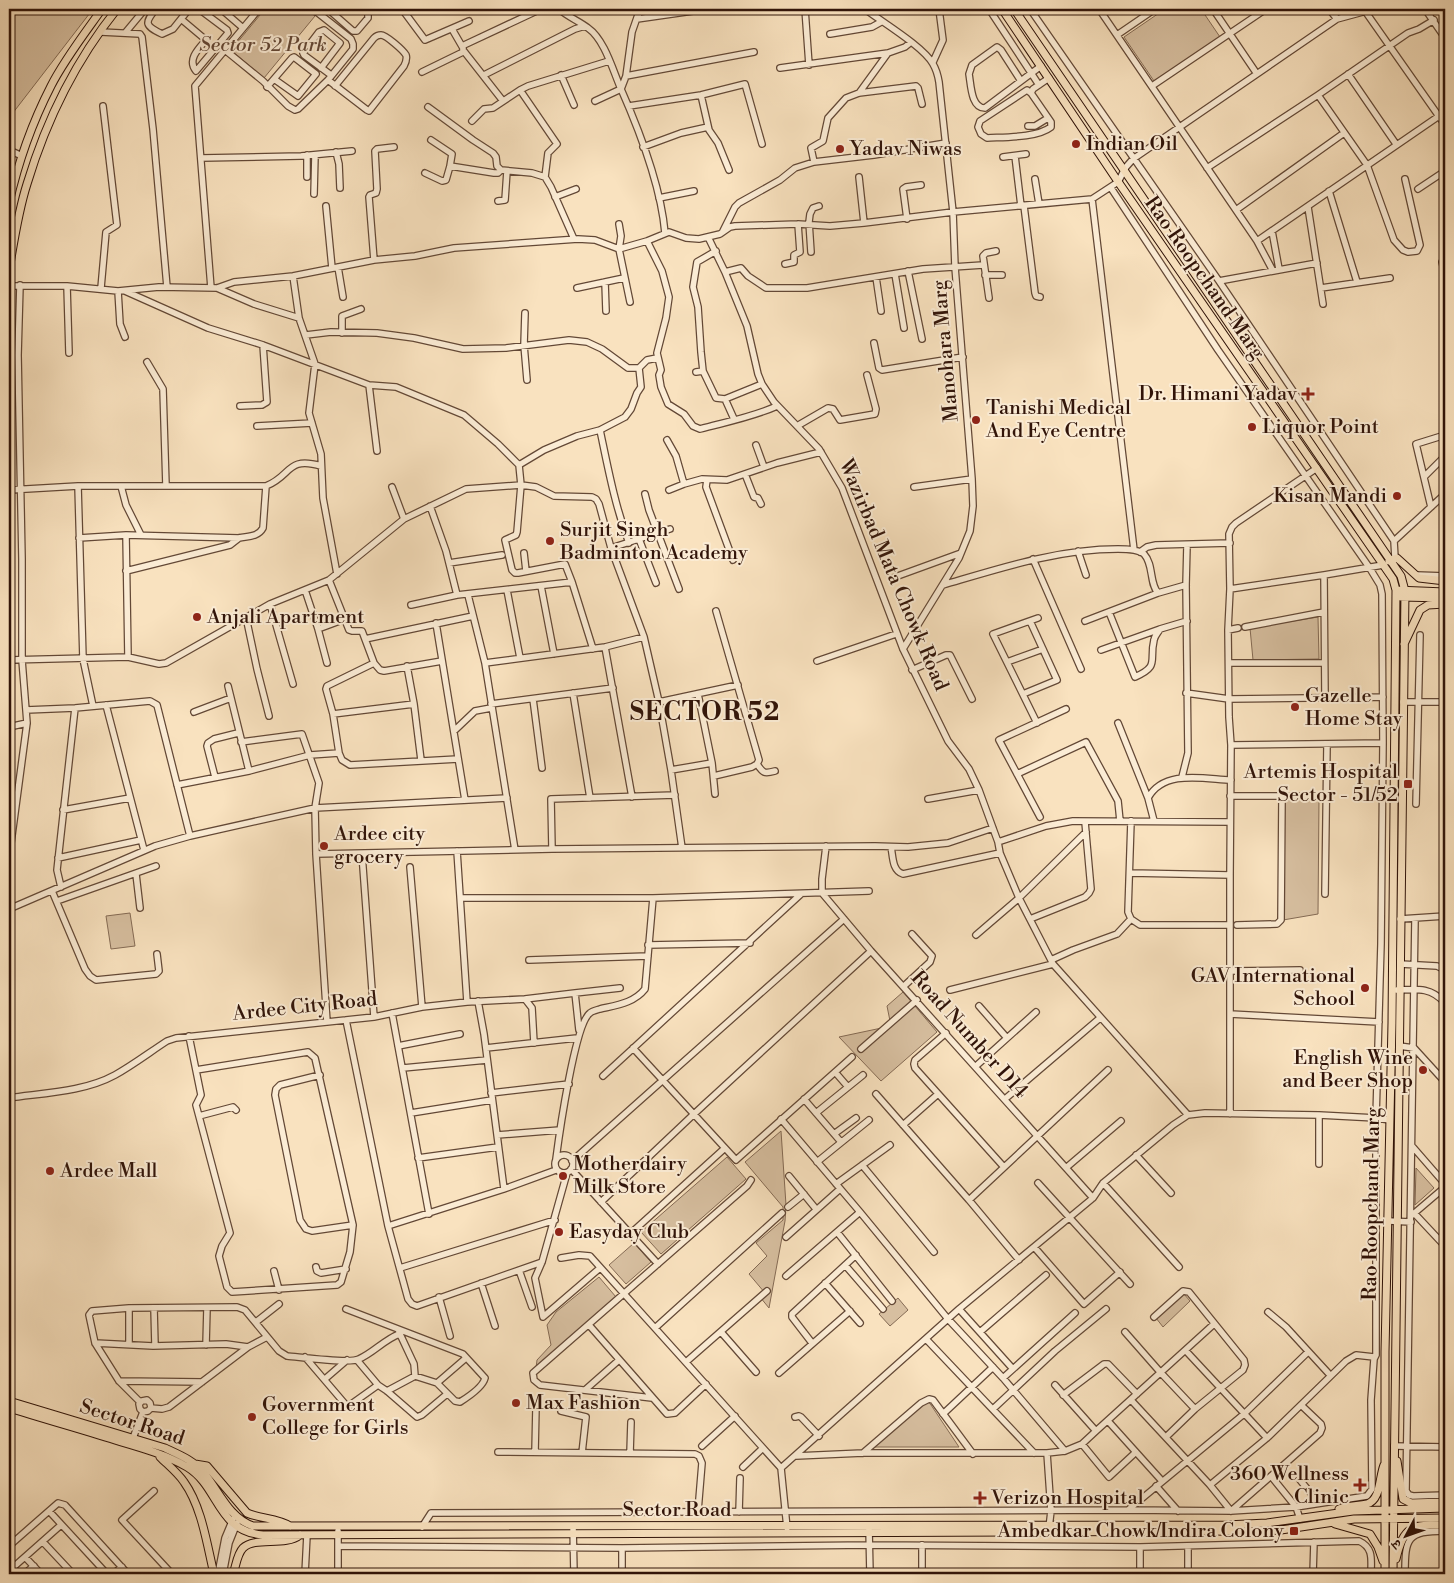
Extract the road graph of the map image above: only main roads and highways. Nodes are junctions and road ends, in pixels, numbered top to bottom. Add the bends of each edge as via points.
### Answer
1 (102, 9) edge
2 (117, 9) edge
3 (1002, 9) edge
4 (1014, 9) edge
5 (9, 203) edge
6 (9, 270) edge
7 (1393, 558) junction
8 (1384, 565) junction
9 (1445, 581) edge
10 (1445, 592) edge
11 (1396, 593) junction
12 (1404, 594) junction
13 (1445, 598) edge
14 (1445, 604) edge
15 (1404, 646) junction
16 (1394, 752) junction
17 (1403, 752) junction
18 (1396, 990) junction
19 (9, 1401) edge
20 (9, 1408) edge
21 (156, 1453) junction
22 (1394, 1454) junction
23 (1386, 1458) junction
24 (195, 1464) junction
25 (1445, 1502) edge
26 (1445, 1508) edge
27 (1332, 1513) junction
28 (1384, 1514) junction
29 (1393, 1514) junction
30 (1445, 1518) edge
31 (235, 1521) junction
32 (1330, 1522) junction
33 (1445, 1525) edge
34 (292, 1527) junction
35 (869, 1529) junction
36 (573, 1530) junction
37 (338, 1531) junction
38 (304, 1535) junction
39 (1385, 1570) edge
40 (214, 1574) edge
41 (233, 1574) edge
42 (1393, 1574) edge

1 - 5 main road via 51,85 17,170
2 - 6 main road via 69,82 46,132 26,185
3 - 8 main road, Rao Roopchand Marg
4 - 7 main road, Rao Roopchand Marg
7 - 8 main road
7 - 9 main road via 1422,579
7 - 12 main road, Rao Roopchand Marg
8 - 11 main road, Rao Roopchand Marg via 1393,579
10 - 12 main road
11 - 12 main road
11 - 16 main road, Rao Roopchand Marg
12 - 13 main road
12 - 15 main road, Rao Roopchand Marg
14 - 15 main road via 1428,605 1420,610
15 - 17 main road, Rao Roopchand Marg
16 - 17 main road
16 - 18 main road, Rao Roopchand Marg
17 - 18 main road, Rao Roopchand Marg via 1400,964
18 - 22 main road, Rao Roopchand Marg via 1399,1046
18 - 23 main road, Rao Roopchand Marg via 1385,1352
19 - 24 main road, Sector Road via 165,1448
20 - 21 main road, Sector Road
21 - 31 main road, Sector Road via 187,1467 198,1476
21 - 40 main road via 189,1491 207,1540
22 - 25 main road via 1403,1499 1411,1503
22 - 29 main road, Rao Roopchand Marg
23 - 27 main road via 1373,1501 1340,1508
23 - 28 main road, Rao Roopchand Marg
24 - 31 main road, Sector Road
24 - 34 main road via 210,1469 248,1513
26 - 29 main road
27 - 28 main road, Sector Road via 1354,1510
27 - 35 main road, Sector Road via 1267,1524 1050,1524
28 - 29 main road
28 - 32 main road, Sector Road
28 - 39 main road, Rao Roopchand Marg
29 - 30 main road
29 - 42 main road, Rao Roopchand Marg
31 - 34 main road, Sector Road via 252,1526
31 - 38 main road, Sector Road via 252,1534
32 - 35 main road, Sector Road via 1256,1531
32 - 39 main road via 1370,1534
33 - 42 main road via 1421,1525 1406,1534 1400,1542
34 - 37 main road, Sector Road
35 - 36 main road, Sector Road
36 - 37 main road, Sector Road
36 - 37 main road, Sector Road via 422,1527
37 - 38 main road, Sector Road
38 - 41 main road via 246,1546 241,1550

